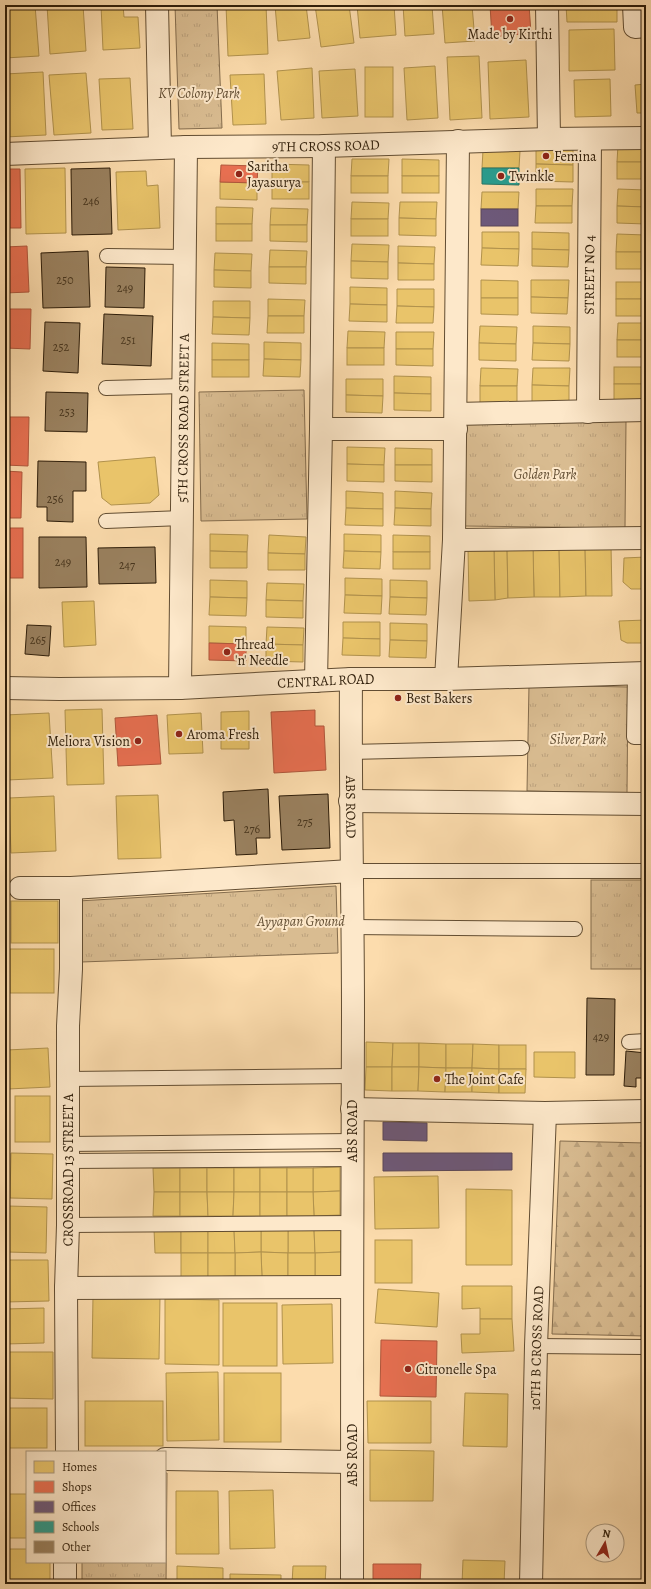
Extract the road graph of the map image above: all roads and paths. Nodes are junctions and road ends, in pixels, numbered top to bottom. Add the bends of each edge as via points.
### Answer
1 (157, 5) edge
2 (547, 5) edge
3 (634, 5) edge
4 (646, 26) edge
5 (646, 138) edge
6 (549, 139) junction
7 (590, 139) junction
8 (458, 141) junction
9 (324, 146) junction
10 (186, 147) junction
11 (160, 148) junction
12 (5, 154) edge
13 (107, 256) dead end
14 (185, 257) junction
15 (184, 386) junction
16 (106, 388) dead end
17 (646, 410) edge
18 (588, 412) junction
19 (456, 422) junction
20 (321, 429) junction
21 (182, 518) junction
22 (106, 521) dead end
23 (646, 538) edge
24 (454, 540) junction
25 (641, 673) edge
26 (351, 679) junction
27 (446, 679) junction
28 (316, 681) junction
29 (5, 688) edge
30 (180, 688) junction
31 (646, 737) edge
32 (522, 748) dead end
33 (350, 752) junction
34 (350, 801) junction
35 (646, 804) edge
36 (351, 871) junction
37 (646, 871) edge
38 (20, 888) dead end
39 (71, 888) junction
40 (352, 927) junction
41 (575, 929) dead end
42 (646, 1041) edge
43 (629, 1042) dead end
44 (352, 1076) junction
45 (68, 1079) junction
46 (352, 1109) junction
47 (646, 1111) edge
48 (545, 1113) junction
49 (352, 1150) junction
50 (68, 1152) junction
51 (352, 1223) junction
52 (68, 1225) junction
53 (352, 1287) junction
54 (66, 1288) junction
55 (536, 1346) junction
56 (646, 1347) edge
57 (67, 1451) edge
58 (166, 1459) edge
59 (352, 1462) junction
60 (65, 1563) edge
61 (65, 1584) edge
62 (352, 1584) edge
63 (531, 1584) edge

1 - 11 street
2 - 6 street
3 - 4 street via 635,27
5 - 7 street, 9TH CROSS ROAD
6 - 7 street, 9TH CROSS ROAD
6 - 8 street, 9TH CROSS ROAD
7 - 18 street, STREET NO 4
8 - 9 street, 9TH CROSS ROAD
8 - 19 street
9 - 10 street, 9TH CROSS ROAD
9 - 20 street
10 - 11 street, 9TH CROSS ROAD
10 - 14 street, 5TH CROSS ROAD STREET A
11 - 12 street, 9TH CROSS ROAD
13 - 14 lane
14 - 15 street, 5TH CROSS ROAD STREET A
15 - 16 lane
15 - 21 street, 5TH CROSS ROAD STREET A
17 - 18 street
18 - 19 street
19 - 20 street
19 - 24 street
20 - 28 street
21 - 22 lane
21 - 30 street, 5TH CROSS ROAD STREET A
23 - 24 street
24 - 27 street
25 - 27 street, CENTRAL ROAD
25 - 31 lane via 634,737
26 - 27 street, CENTRAL ROAD
26 - 28 street, CENTRAL ROAD
26 - 33 street, ABS ROAD
28 - 30 street, CENTRAL ROAD
29 - 30 street, CENTRAL ROAD
32 - 33 lane
33 - 34 street, ABS ROAD
34 - 35 street
34 - 36 street, ABS ROAD
36 - 37 lane
36 - 39 street
36 - 40 street, ABS ROAD
38 - 39 street
39 - 45 street, CROSSROAD 13 STREET A
40 - 41 lane
40 - 44 street, ABS ROAD
42 - 43 lane
44 - 45 lane
44 - 46 street, ABS ROAD
45 - 50 street, CROSSROAD 13 STREET A
46 - 48 street
46 - 49 street, ABS ROAD
47 - 48 street
48 - 55 street, 10TH B CROSS ROAD
49 - 50 lane
49 - 51 street, ABS ROAD
50 - 52 street, CROSSROAD 13 STREET A
51 - 52 lane
51 - 53 street, ABS ROAD
52 - 54 street, CROSSROAD 13 STREET A
53 - 54 street
53 - 59 street, ABS ROAD
54 - 57 street, CROSSROAD 13 STREET A
55 - 56 lane
55 - 63 street, 10TH B CROSS ROAD
58 - 59 street
59 - 62 street, ABS ROAD
60 - 61 street

